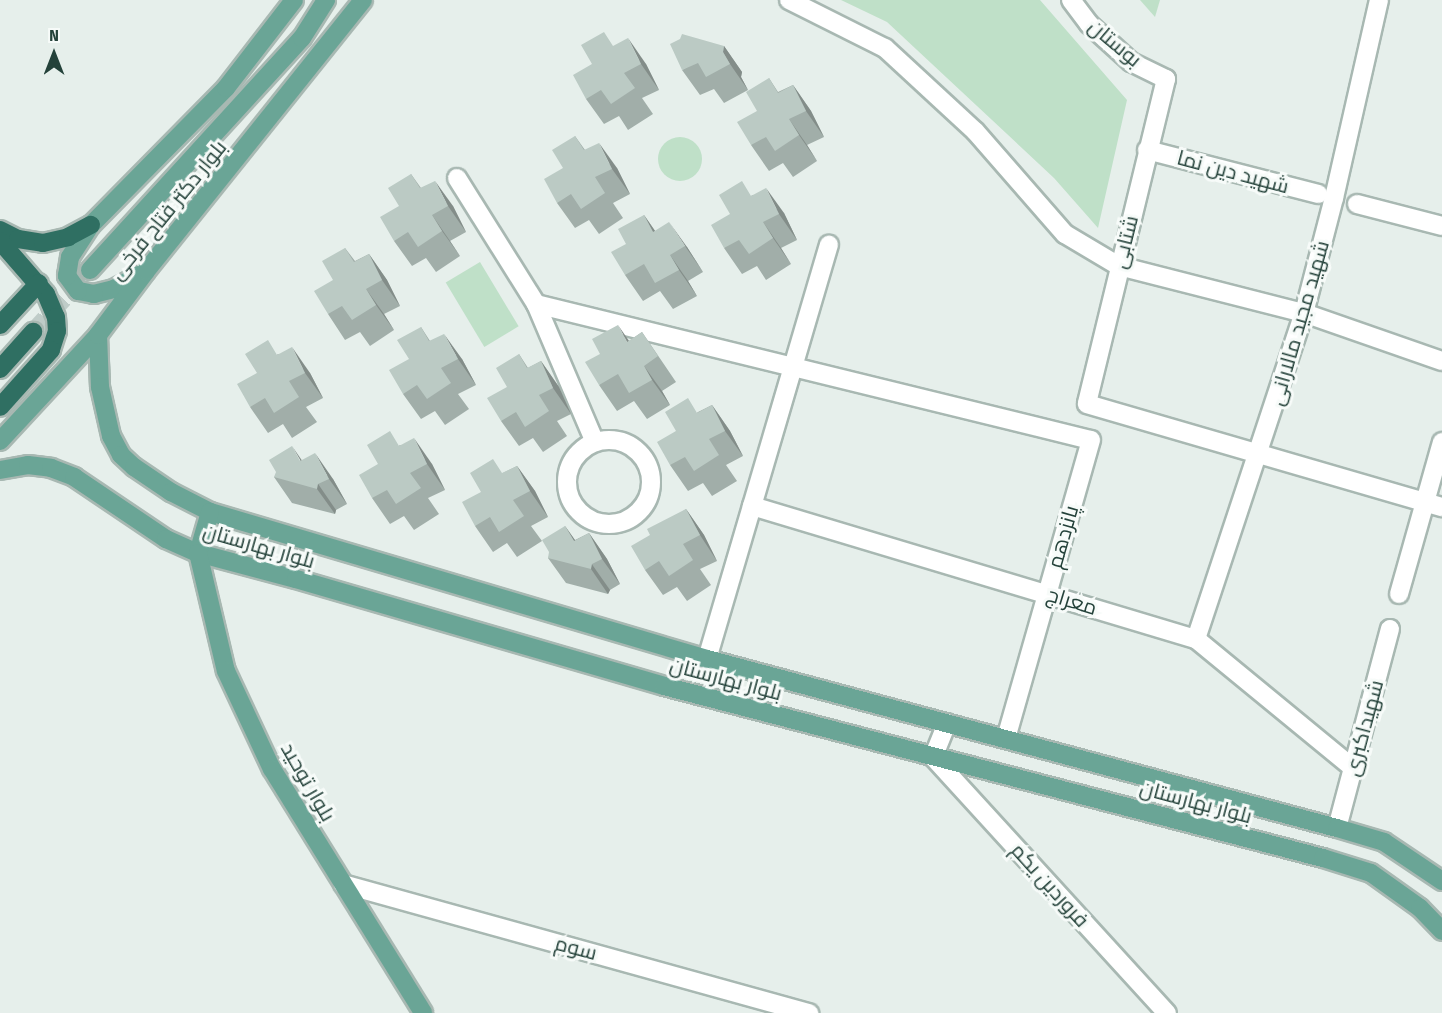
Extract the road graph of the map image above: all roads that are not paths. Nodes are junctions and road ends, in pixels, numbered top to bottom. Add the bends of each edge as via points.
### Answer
1 (294, 0) edge
2 (326, 0) edge
3 (363, 0) edge
4 (789, 0) edge
5 (1071, 0) edge
6 (1379, 0) edge
7 (1166, 80) joint
8 (1147, 150) junction
9 (457, 178) dead end
10 (1318, 194) dead end
11 (1357, 204) dead end
12 (91, 225) junction
13 (1442, 226) edge
14 (0, 230) edge
15 (0, 241) edge
16 (829, 245) dead end
17 (1119, 266) junction
18 (90, 270) tunnel mouth
19 (146, 270) junction
20 (39, 283) junction
21 (536, 304) junction
22 (1304, 313) junction
23 (0, 325) edge
24 (33, 332) tunnel mouth
25 (98, 335) junction
26 (1442, 361) edge
27 (793, 367) junction
28 (0, 369) edge
29 (0, 407) edge
30 (0, 441) edge
31 (595, 442) junction
32 (1442, 442) edge
33 (1259, 453) junction
34 (0, 470) edge
35 (1424, 502) junction
36 (752, 506) junction
37 (1442, 507) edge
38 (210, 512) junction
39 (198, 553) junction
40 (1048, 593) junction
41 (1399, 594) dead end
42 (1390, 629) dead end
43 (1196, 639) junction
44 (707, 658) junction
45 (947, 723) junction
46 (1006, 738) junction
47 (933, 757) junction
48 (1353, 768) junction
49 (1337, 828) junction
50 (1442, 881) edge
51 (343, 884) junction
52 (1442, 931) edge
53 (423, 1013) edge
54 (808, 1013) edge
55 (1167, 1013) edge

1 - 12 main road, بلوار دکتر فتاح فرخی via 226,88
2 - 18 main road via 302,38
3 - 19 main road, بلوار دکتر فتاح فرخی
4 - 17 street via 885,48 975,131 1065,234
5 - 7 street, بوستان via 1089,24 1131,62
6 - 22 street, شهید مجید مالارانی
7 - 8 street, شتابی
8 - 10 street, شهید دین نما
8 - 17 street, شتابی
9 - 21 street
11 - 13 street
12 - 14 highway via 68,237 43,243 18,239
12 - 19 main road, بلوار دکتر فتاح فرخی via 70,256 67,276 78,291 94,294 114,290
15 - 20 highway
16 - 27 street
17 - 22 street
17 - 33 street, شتابی via 1086,404
19 - 25 main road, بلوار دکتر فتاح فرخی
20 - 23 highway
20 - 29 highway via 56,317 55,340 39,365
21 - 27 street
21 - 31 street
22 - 26 street
22 - 33 street, شهید مجید مالارانی
24 - 28 highway
25 - 30 main road, بلوار دکتر فتاح فرخی
25 - 38 main road, بلوار بهارستان via 100,387 111,436 121,455 171,492
27 - 36 street
27 - 40 street, پانزدهم via 1091,440
31 - 31 street via 624,442 636,450 651,474 646,502 627,521 593,521 576,510 569,497 568,470 583,448
32 - 35 street
33 - 35 street
33 - 43 street, شهید مجید مالارانی
34 - 39 main road, بلوار بهارستان via 28,465 74,477 166,540
35 - 37 street
35 - 41 street
36 - 40 street, معراج
36 - 44 street
38 - 39 main road
38 - 44 main road, بلوار بهارستان
39 - 47 main road, بلوار بهارستان via 664,686
39 - 51 main road, بلوار توحید via 226,670 272,769
40 - 43 street, معراج
40 - 46 street, پانزدهم
42 - 48 street, شهیداکبری
43 - 48 street, معراج
44 - 45 main road, بلوار بهارستان
45 - 46 main road, بلوار بهارستان
45 - 47 street
46 - 49 main road, بلوار بهارستان
47 - 52 main road, بلوار بهارستان via 1371,873 1420,908
47 - 55 street, فروردین یکم
48 - 49 street, شهیداکبری
49 - 50 main road, بلوار بهارستان via 1384,842
51 - 53 main road, بلوار توحید
51 - 54 street, سوم

